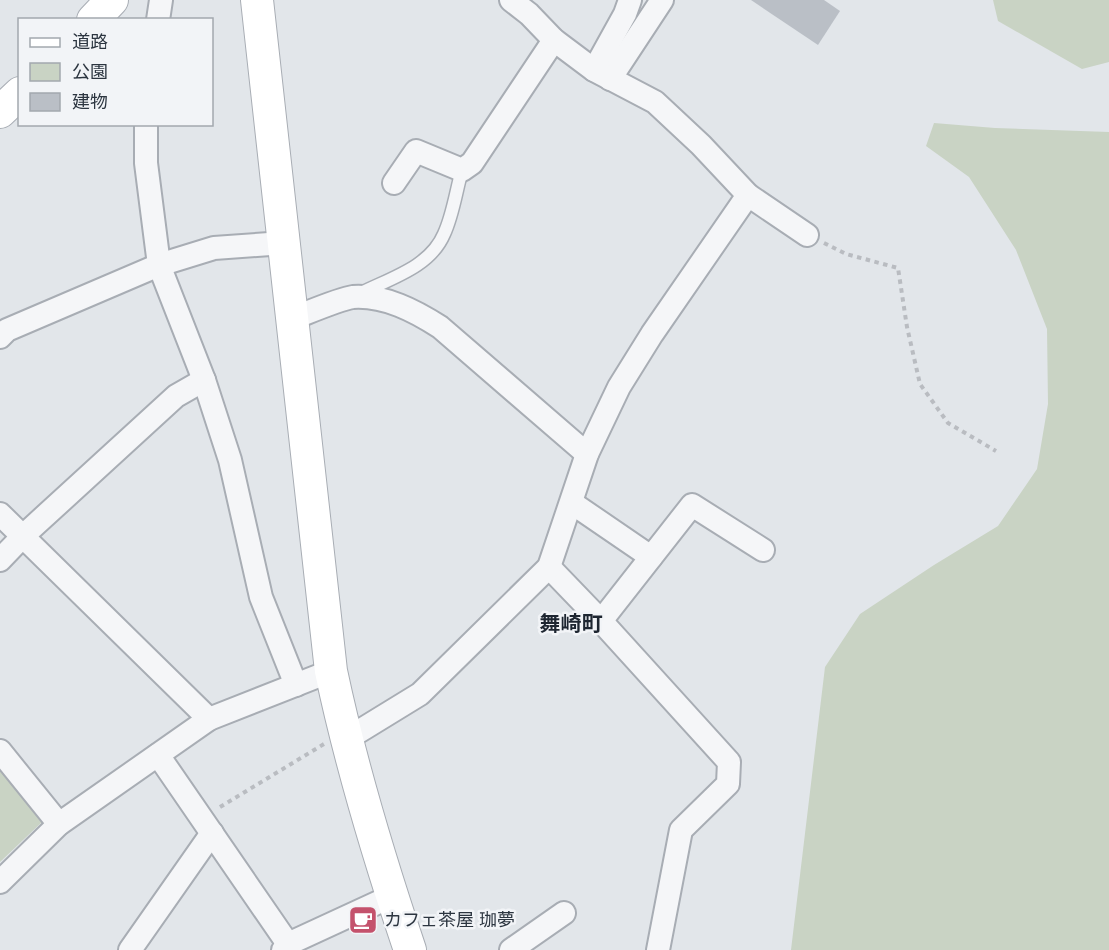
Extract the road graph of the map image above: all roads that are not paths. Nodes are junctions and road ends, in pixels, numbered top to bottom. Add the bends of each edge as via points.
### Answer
1 (112, 0) edge
2 (161, 0) edge
3 (257, 0) edge
4 (511, 0) edge
5 (630, 0) edge
6 (662, 0) edge
7 (95, 18) edge
8 (158, 18) edge
9 (554, 40) junction
10 (602, 75) junction
11 (18, 95) edge
12 (0, 112) edge
13 (146, 126) edge
14 (462, 170) junction
15 (394, 183) dead end
16 (748, 195) junction
17 (807, 235) road end
18 (284, 243) junction
19 (159, 265) junction
20 (352, 297) junction
21 (291, 318) junction
22 (0, 337) edge
23 (204, 380) junction
24 (587, 454) junction
25 (572, 502) junction
26 (0, 514) edge
27 (23, 536) junction
28 (764, 550) dead end
29 (651, 557) junction
30 (0, 560) edge
31 (549, 567) junction
32 (601, 621) junction
33 (331, 671) junction
34 (296, 685) junction
35 (209, 719) junction
36 (345, 740) junction
37 (0, 751) edge
38 (158, 755) junction
39 (59, 824) junction
40 (207, 826) junction
41 (0, 882) edge
42 (392, 896) junction
43 (564, 913) dead end
44 (285, 947) edge
45 (130, 950) edge
46 (410, 950) edge
47 (511, 950) edge
48 (658, 950) edge

1 - 7 street
2 - 8 street
3 - 18 street
4 - 9 street
5 - 10 street
6 - 10 street
9 - 10 street
9 - 14 street via 472,163
10 - 16 street via 655,102
11 - 12 street
13 - 19 street via 146,163
14 - 15 street via 416,151
14 - 20 lane via 444,234 434,252 416,266
16 - 17 street
16 - 24 street via 619,387
18 - 19 street via 214,248
18 - 21 street
19 - 22 street via 7,330
19 - 23 street
20 - 21 street
20 - 24 street via 413,310 440,327
21 - 33 street
23 - 27 street via 176,396
23 - 34 street via 230,460 261,597
24 - 25 street
25 - 29 street
25 - 31 street
26 - 27 street
27 - 30 street
27 - 35 street
28 - 29 street via 692,505
29 - 32 street
31 - 32 street
31 - 36 street via 420,694
32 - 48 street via 729,762 728,784 681,830
33 - 34 street
33 - 36 street
34 - 35 street
35 - 38 street
36 - 42 street
37 - 39 street
38 - 39 street
38 - 40 street
39 - 41 street
40 - 44 street
40 - 45 street
42 - 44 street
42 - 46 street
43 - 47 street

